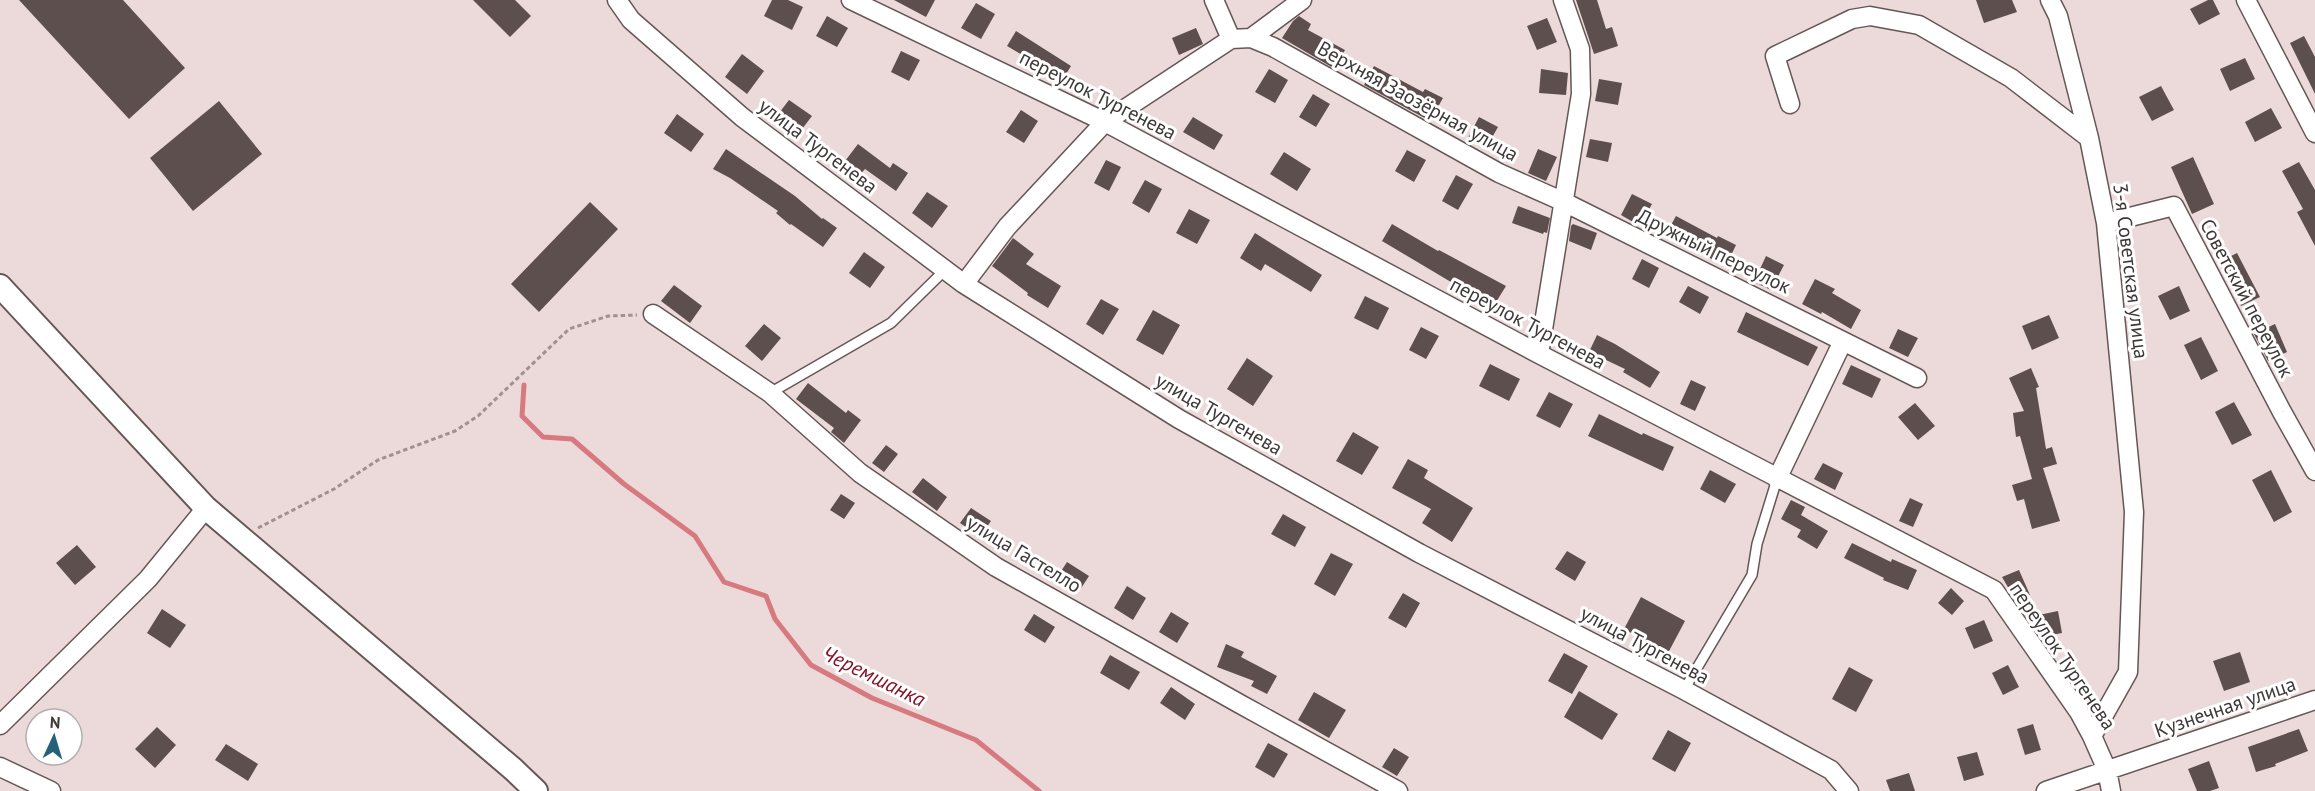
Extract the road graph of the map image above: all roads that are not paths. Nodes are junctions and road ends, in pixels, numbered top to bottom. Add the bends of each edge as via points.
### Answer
1 (616, 0) edge
2 (850, 0) edge
3 (1215, 0) edge
4 (1302, 0) edge
5 (1563, 0) edge
6 (2050, 0) edge
7 (2246, 0) edge
8 (1251, 38) junction
9 (1231, 39) junction
10 (1790, 104) dead end
11 (1105, 122) junction
12 (2315, 133) edge
13 (2089, 138) junction
14 (1564, 202) junction
15 (2106, 223) junction
16 (945, 270) junction
17 (964, 284) junction
18 (0, 286) edge
19 (653, 314) road end
20 (1843, 341) junction
21 (1539, 354) junction
22 (1917, 378) dead end
23 (770, 393) junction
24 (2315, 471) edge
25 (1777, 479) junction
26 (206, 508) junction
27 (1684, 690) junction
28 (2315, 700) edge
29 (0, 725) edge
30 (2092, 736) junction
31 (0, 767) edge
32 (2108, 770) junction
33 (51, 791) edge
34 (536, 791) edge
35 (1398, 791) edge
36 (1849, 791) edge
37 (2046, 791) edge
38 (2111, 791) edge

1 - 16 street, улица Тургенева via 631,20 742,117
2 - 11 street, переулок Тургенева
3 - 9 street
4 - 8 street
5 - 14 street via 1580,49 1581,94
6 - 13 street, 3-я Советская улица via 2058,16
7 - 12 street
8 - 9 street
8 - 14 street, Верхняя Заозёрная улица via 1499,173
9 - 11 street
10 - 13 street via 1775,57 1852,19 1870,16 1919,25 2011,78
11 - 17 street via 1007,227
11 - 21 street, переулок Тургенева
13 - 15 street, 3-я Советская улица
14 - 20 street, Дружный переулок
14 - 21 street
15 - 24 street, Советский переулок via 2174,206
15 - 30 street, 3-я Советская улица via 2134,512 2128,672
16 - 17 street, улица Тургенева
16 - 23 lane via 891,323
17 - 27 street, улица Тургенева via 1179,419 1419,553
18 - 26 street
19 - 23 street, улица Гастелло
20 - 22 street, Дружный переулок
20 - 25 street
21 - 25 street, переулок Тургенева
23 - 35 street, улица Гастелло via 860,473 996,567
25 - 27 lane via 1752,575
25 - 30 street, переулок Тургенева via 1994,590
26 - 29 street via 148,579
26 - 34 street
27 - 36 street, улица Тургенева via 1831,770
28 - 32 street, Кузнечная улица
30 - 32 street, переулок Тургенева
31 - 33 street
32 - 37 street, Кузнечная улица
32 - 38 street, переулок Тургенева

